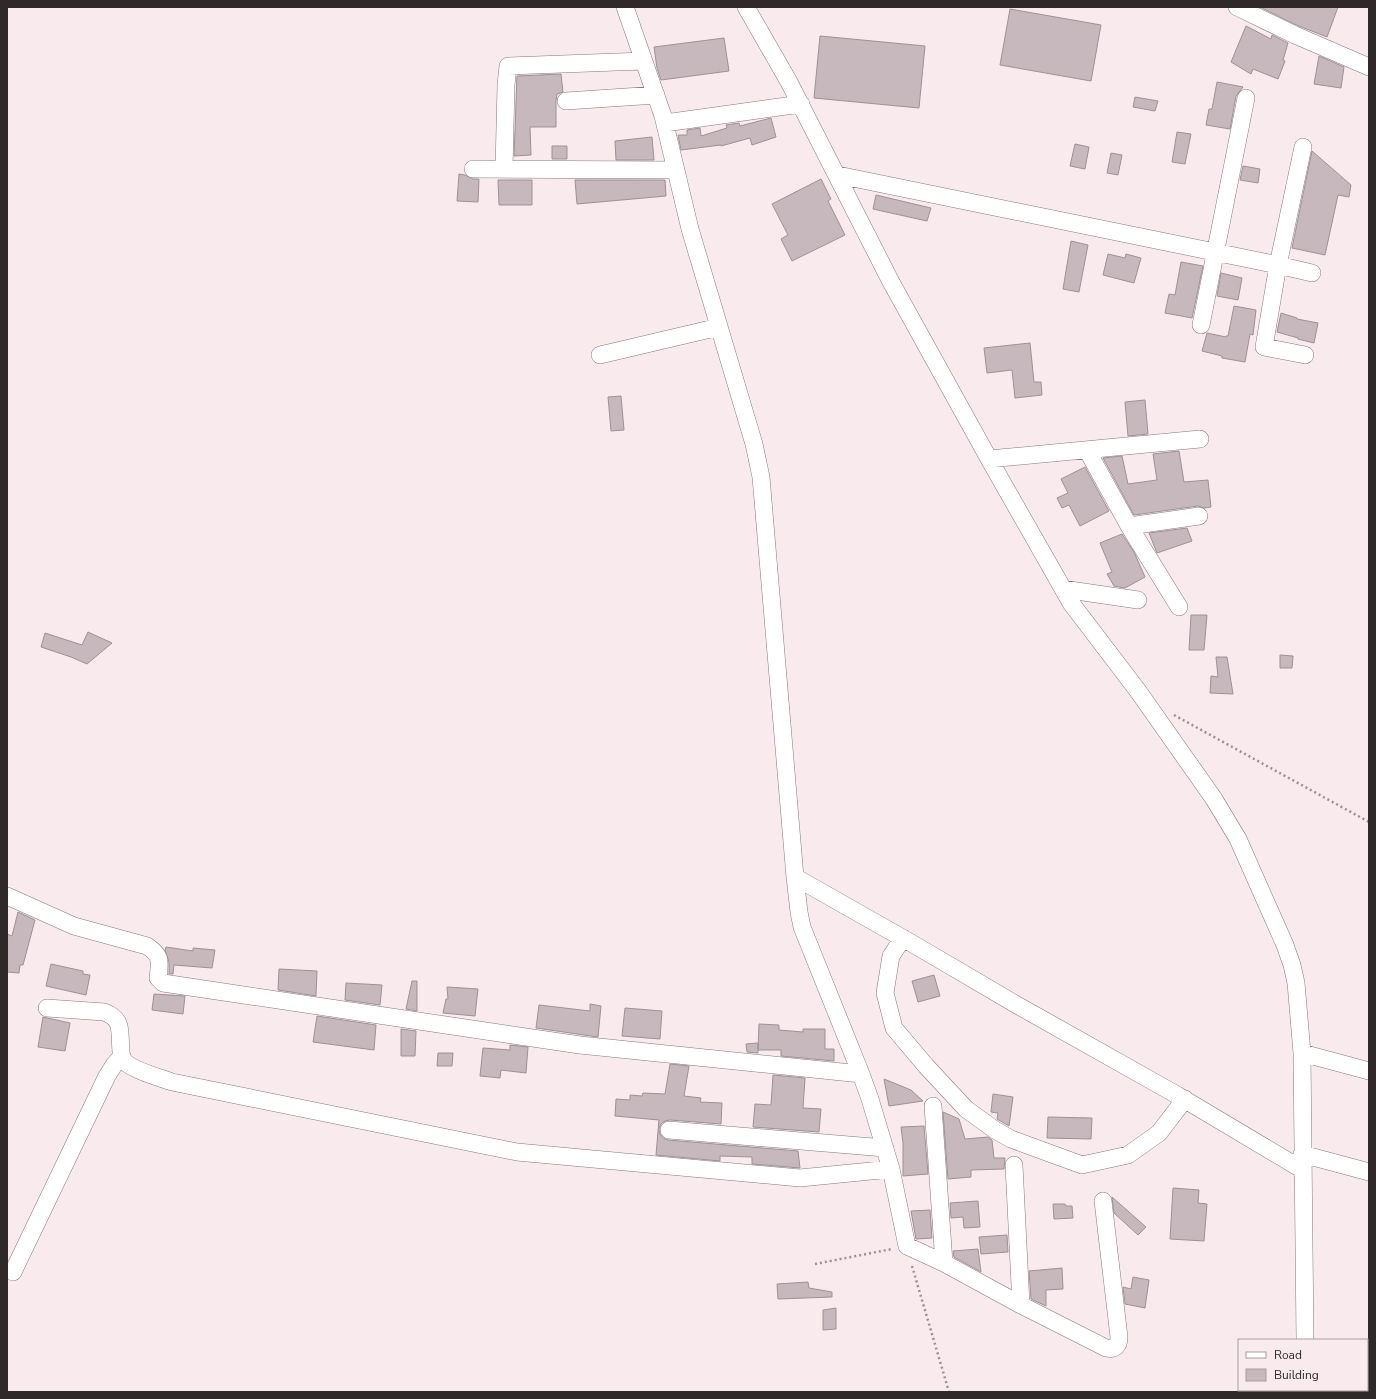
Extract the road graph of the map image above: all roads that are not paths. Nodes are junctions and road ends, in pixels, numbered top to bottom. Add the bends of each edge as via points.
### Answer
1 (625, 7) edge
2 (746, 7) edge
3 (1237, 7) edge
4 (644, 61) junction
5 (1369, 67) edge
6 (656, 95) junction
7 (1246, 98) dead end
8 (566, 101) dead end
9 (801, 104) junction
10 (665, 123) junction
11 (1303, 147) dead end
12 (473, 168) dead end
13 (504, 169) junction
14 (676, 170) junction
15 (838, 175) junction
16 (1216, 252) junction
17 (1278, 265) junction
18 (1312, 273) dead end
19 (1201, 325) dead end
20 (719, 327) junction
21 (600, 355) dead end
22 (1305, 355) dead end
23 (1200, 439) dead end
24 (1088, 450) junction
25 (989, 459) junction
26 (1199, 516) dead end
27 (1130, 526) junction
28 (1063, 589) junction
29 (1138, 600) dead end
30 (1180, 607) dead end
31 (795, 877) junction
32 (7, 896) edge
33 (903, 938) junction
34 (47, 1008) dead end
35 (1302, 1053) junction
36 (122, 1056) junction
37 (1369, 1072) edge
38 (861, 1074) junction
39 (1185, 1099) junction
40 (933, 1106) dead end
41 (669, 1130) dead end
42 (885, 1148) junction
43 (1302, 1162) junction
44 (1014, 1165) dead end
45 (891, 1169) junction
46 (1369, 1172) edge
47 (1103, 1201) dead end
48 (944, 1263) junction
49 (13, 1272) dead end
50 (1021, 1305) junction
51 (1304, 1339) edge

1 - 4 street
2 - 9 street
3 - 5 street
4 - 6 street
4 - 13 street via 508,66
6 - 8 street
6 - 10 street
7 - 16 street
9 - 10 street
9 - 15 street
10 - 14 street
11 - 17 street
12 - 13 street
13 - 14 street
14 - 20 street via 690,229
15 - 16 street
15 - 25 street via 891,282
16 - 17 street
16 - 19 street
17 - 18 street
17 - 22 street via 1264,347
20 - 21 street
20 - 31 street via 754,444 761,477
23 - 24 street
24 - 25 street
24 - 27 street
25 - 28 street
26 - 27 street
27 - 30 street
28 - 29 street
28 - 35 street via 1138,690 1214,799 1238,839 1292,965 1296,982
31 - 33 street
31 - 38 street via 802,927
32 - 38 street via 74,926 147,946 159,957 158,978 170,984 580,1045
33 - 39 street via 983,986
33 - 39 street via 892,956 885,994 894,1028 966,1109 1011,1139 1082,1165 1128,1154 1159,1133
34 - 36 street via 104,1012 112,1015 118,1022
35 - 37 street
35 - 43 street
36 - 45 street via 125,1062 132,1066 172,1082 517,1152 800,1178
36 - 49 street via 107,1076
38 - 42 street
39 - 43 street
40 - 48 street
41 - 42 street
42 - 45 street
43 - 46 street
43 - 51 street
44 - 50 street
45 - 48 street via 907,1246
47 - 50 street via 1119,1344 1111,1349 1106,1348
48 - 50 street

